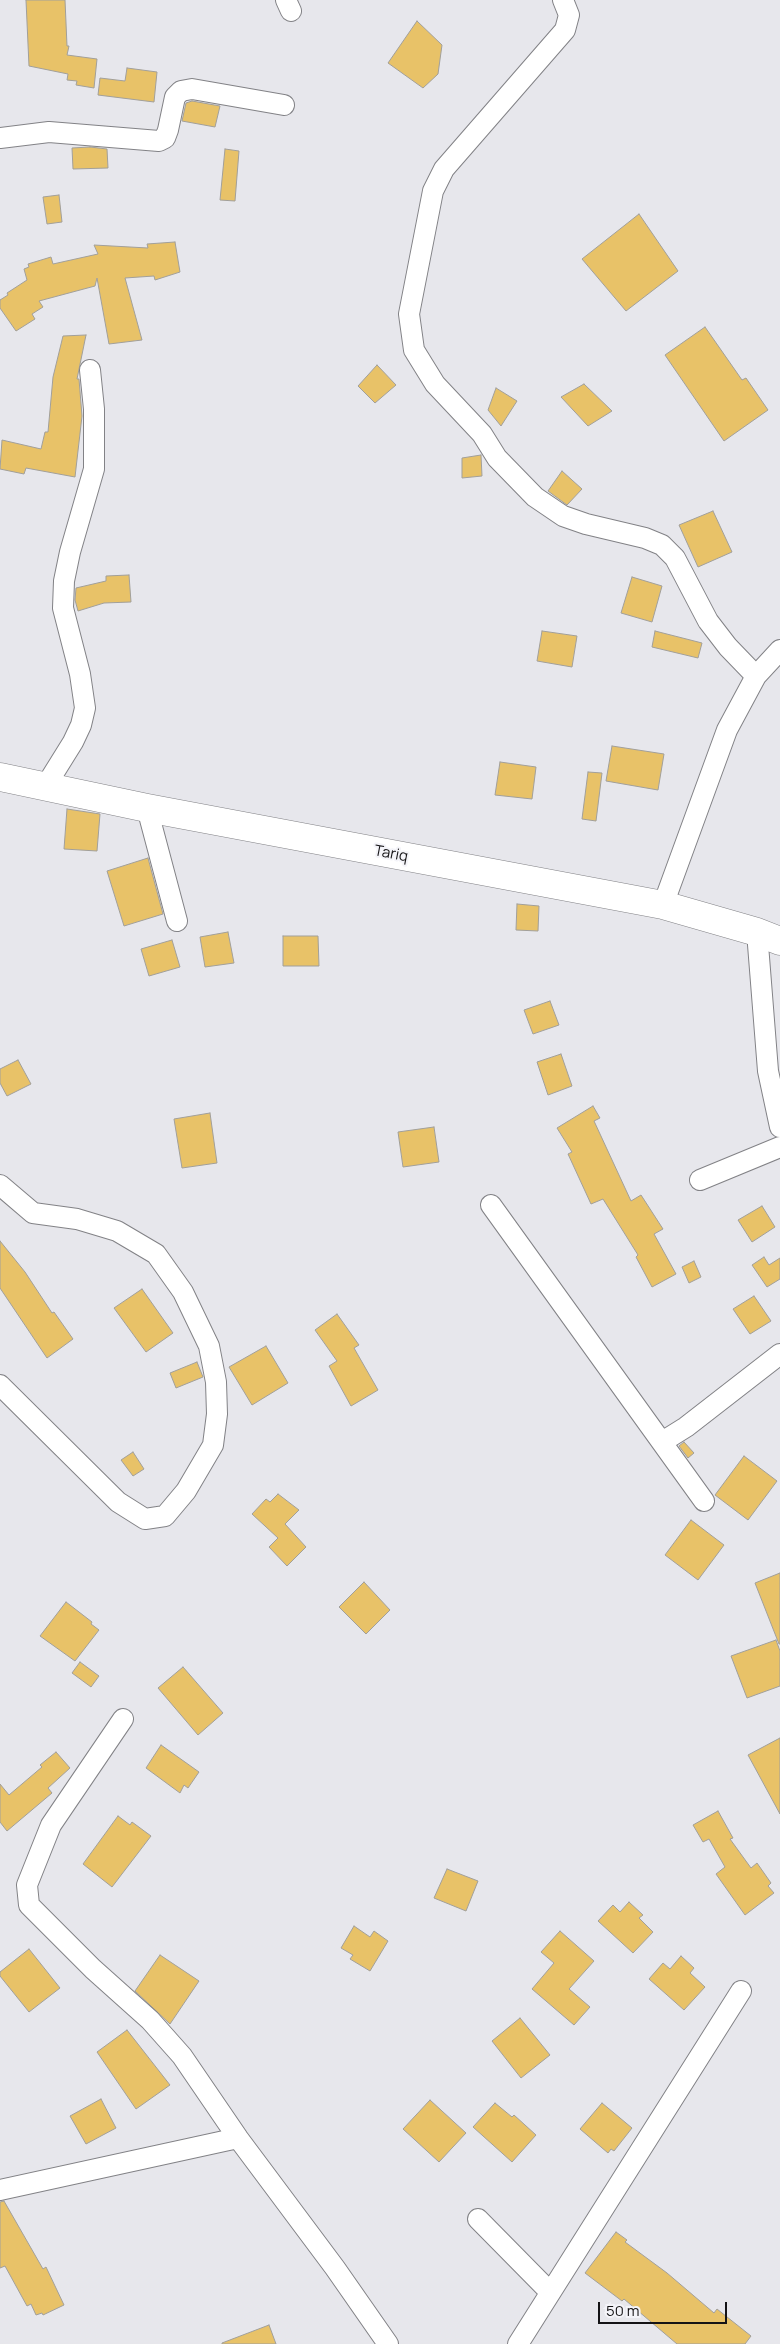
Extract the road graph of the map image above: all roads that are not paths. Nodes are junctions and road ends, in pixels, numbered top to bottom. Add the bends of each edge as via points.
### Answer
1 (563, 0) edge
2 (284, 105) dead end
3 (0, 138) edge
4 (90, 370) dead end
5 (780, 650) edge
6 (756, 676) junction
7 (0, 776) edge
8 (44, 787) junction
9 (147, 808) junction
10 (663, 905) junction
11 (177, 921) dead end
12 (769, 937) edge
13 (780, 1127) edge
14 (780, 1147) edge
15 (700, 1180) dead end
16 (0, 1185) edge
17 (491, 1205) dead end
18 (780, 1354) edge
19 (0, 1385) edge
20 (662, 1442) junction
21 (704, 1500) dead end
22 (123, 1719) dead end
23 (741, 1991) dead end
24 (238, 2138) junction
25 (0, 2190) edge
26 (478, 2218) dead end
27 (550, 2292) junction
28 (388, 2344) edge
29 (518, 2344) edge

1 - 6 street via 569,15 565,30 444,169 433,191 408,314 414,350 435,384 536,497 563,516 662,545 674,558 708,621
2 - 3 street via 192,89 181,91 175,97 166,138 159,141 50,132
4 - 8 street via 94,469 70,552 63,608 85,708 73,742
5 - 6 street
6 - 10 street via 727,730
7 - 8 main road, Tariq
8 - 9 main road, Tariq
9 - 10 main road, Tariq
9 - 11 street
10 - 12 main road, Tariq
12 - 13 street via 768,1071
14 - 15 street
16 - 19 street via 33,1213 77,1219 117,1231 156,1254 166,1266 183,1292 209,1346 214,1364 217,1414 213,1445 186,1491 165,1516 145,1519 118,1502
17 - 20 street
18 - 20 street
20 - 21 street
22 - 24 street via 51,1825 26,1885 29,1905 150,2020 182,2056
23 - 27 street
24 - 25 street
24 - 28 street
26 - 27 street
27 - 29 street

